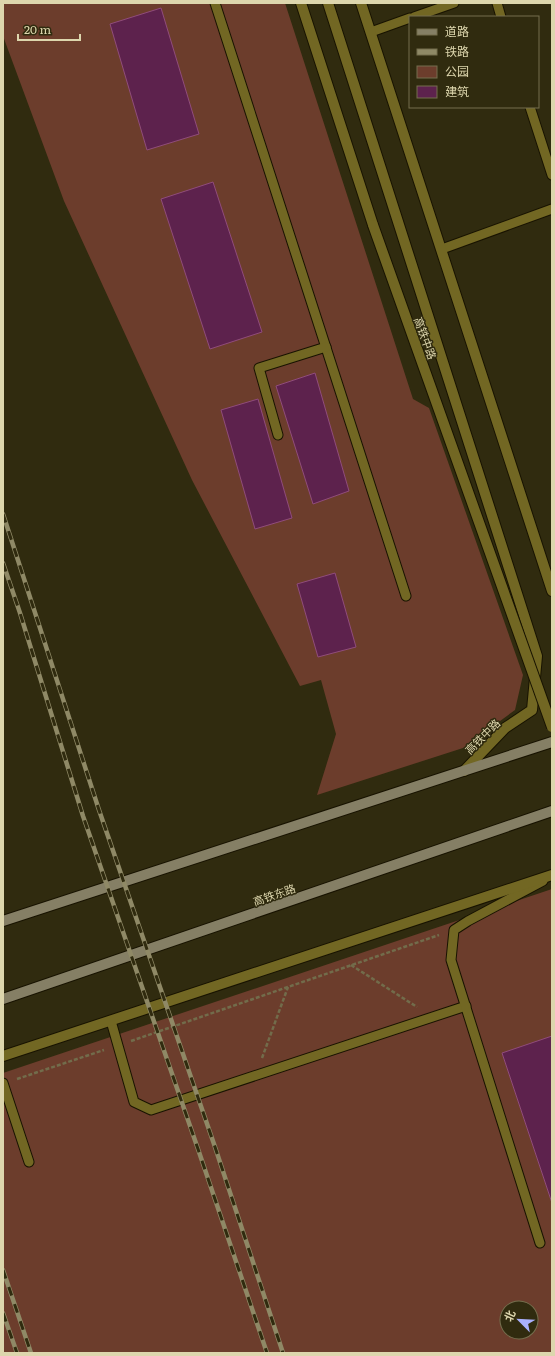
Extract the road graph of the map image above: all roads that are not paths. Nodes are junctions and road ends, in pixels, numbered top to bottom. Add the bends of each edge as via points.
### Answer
1 (214, 3) edge
2 (301, 3) edge
3 (328, 3) edge
4 (361, 3) edge
5 (454, 3) edge
6 (497, 3) edge
7 (417, 16) edge
8 (501, 16) edge
9 (409, 18) edge
10 (371, 32) junction
11 (530, 108) edge
12 (552, 175) edge
13 (552, 209) edge
14 (442, 249) junction
15 (326, 347) junction
16 (278, 435) dead end
17 (552, 591) edge
18 (406, 596) dead end
19 (552, 727) edge
20 (552, 742) edge
21 (464, 770) junction
22 (552, 811) edge
23 (552, 876) edge
24 (3, 921) edge
25 (3, 999) edge
26 (466, 1006) junction
27 (111, 1021) junction
28 (3, 1056) edge
29 (3, 1084) edge
30 (29, 1162) dead end
31 (540, 1243) dead end

1 - 15 lane
2 - 19 street, 高铁中路, bridge via 373,225
3 - 21 street, 高铁中路 via 537,656 532,710 505,728
4 - 10 street
5 - 7 lane
6 - 8 lane
9 - 10 lane
10 - 14 street
11 - 12 lane
13 - 14 lane
14 - 17 street
15 - 16 lane via 259,368
15 - 18 lane
20 - 21 main road
21 - 24 main road
22 - 25 main road, 高铁东路
23 - 26 lane via 454,930 451,960
23 - 27 street
26 - 27 lane via 151,1110 134,1102
26 - 31 lane
27 - 28 street
29 - 30 lane

